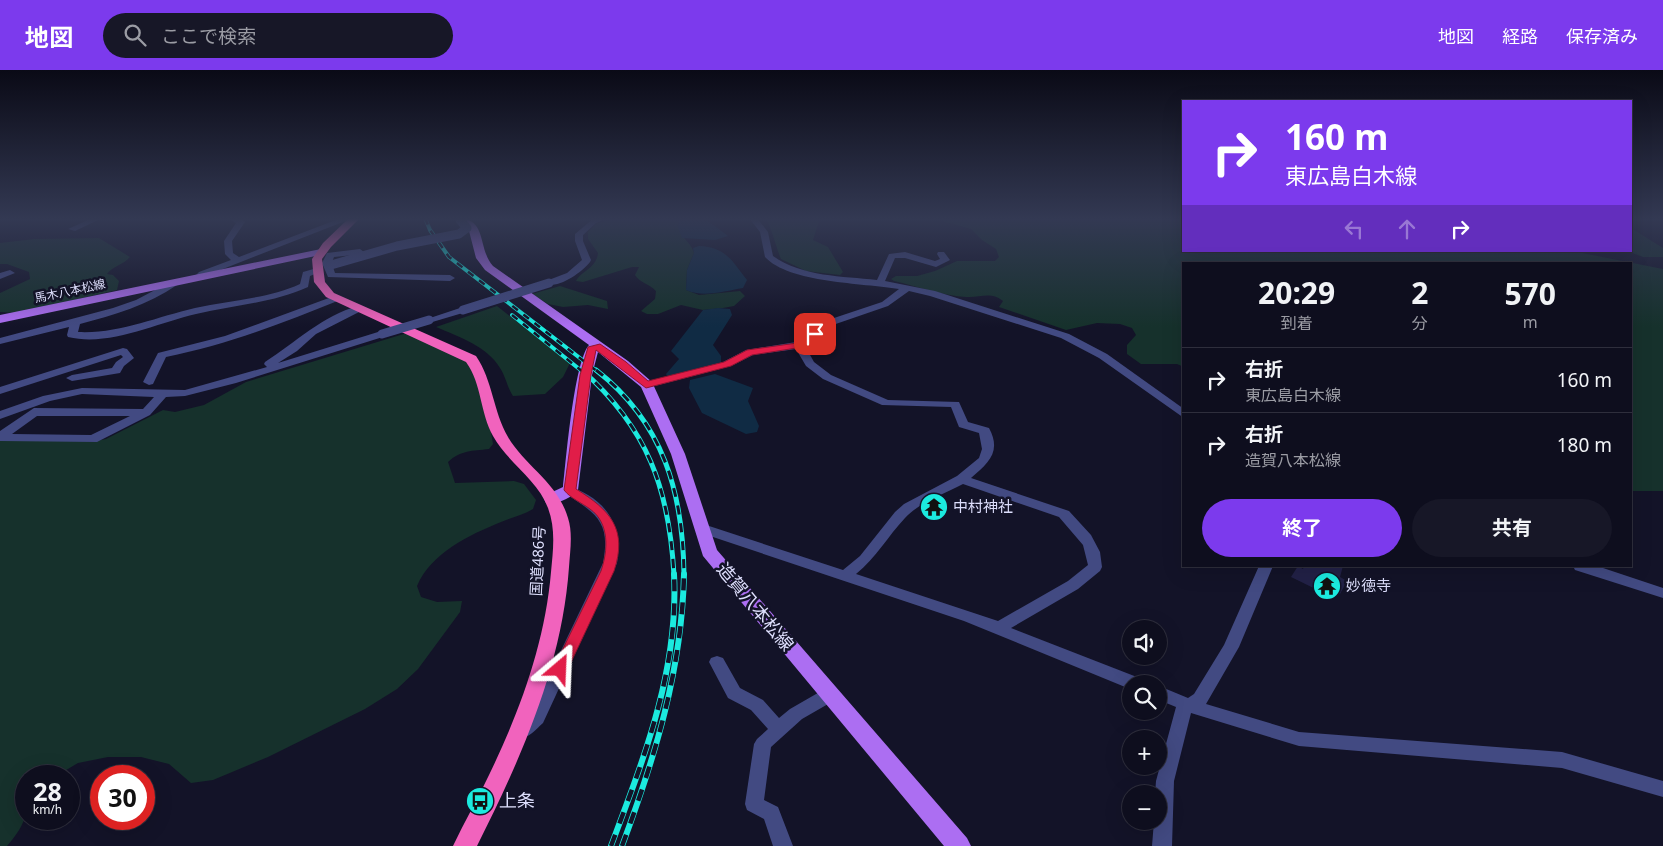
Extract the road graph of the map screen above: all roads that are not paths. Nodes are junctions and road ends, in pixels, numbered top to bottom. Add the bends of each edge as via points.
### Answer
1 (229, 254) edge
2 (252, 254) edge
3 (310, 254) edge
4 (320, 254) edge
5 (343, 254) edge
6 (369, 254) edge
7 (479, 254) edge
8 (585, 254) edge
9 (768, 254) edge
10 (941, 254) dead end
11 (237, 260) junction
12 (325, 267) junction
13 (10, 273) dead end
14 (0, 276) edge
15 (199, 277) junction
16 (450, 278) dead end
17 (174, 283) junction
18 (880, 283) junction
19 (907, 288) junction
20 (337, 298) junction
21 (358, 309) junction
22 (0, 319) edge
23 (76, 321) junction
24 (0, 341) edge
25 (800, 345) junction
26 (596, 346) junction
27 (244, 377) junction
28 (72, 378) dead end
29 (149, 382) dead end
30 (646, 385) junction
31 (0, 391) edge
32 (163, 394) junction
33 (146, 413) junction
34 (1182, 414) edge
35 (0, 415) edge
36 (962, 479) junction
37 (570, 490) junction
38 (552, 499) junction
39 (703, 529) junction
40 (1266, 567) edge
41 (1583, 567) edge
42 (844, 576) junction
43 (1663, 593) edge
44 (994, 627) junction
45 (717, 662) dead end
46 (1122, 678) edge
47 (830, 695) junction
48 (1167, 696) edge
49 (1188, 705) junction
50 (778, 730) junction
51 (518, 736) junction
52 (1663, 789) edge
53 (470, 845) edge
54 (783, 846) edge
55 (959, 846) edge
56 (1162, 846) edge

1 - 11 street
2 - 11 street
3 - 15 main road, 馬木八本松線
4 - 12 highway via 317,259
5 - 12 street via 330,256
6 - 12 street, bridge
7 - 26 main road, 造賀八本松線 via 489,268
8 - 27 street, bridge via 587,260 576,272 549,283
9 - 18 street via 783,267 806,274
10 - 18 street via 946,260 936,264 904,255 892,256
11 - 15 street
12 - 16 street via 331,275
12 - 20 highway, 国道486号 via 320,282 330,295
12 - 23 street via 306,274 305,285 287,291 108,334 72,335
13 - 14 street
15 - 17 main road, 馬木八本松線
17 - 22 main road, 馬木八本松線
17 - 23 street via 147,298
18 - 19 street
19 - 25 street via 885,304 823,325
19 - 34 street via 1065,336 1103,356
20 - 21 highway, 国道486号
20 - 29 street via 196,349 162,355
21 - 27 street via 323,326
21 - 38 highway, 国道486号 via 471,359 482,375 490,413 500,437
23 - 24 street
25 - 30 street via 750,352 727,364
25 - 36 street via 810,364 821,373 886,403 955,404 963,424 985,431 988,449 985,459
26 - 30 main road, 造賀八本松線
26 - 37 main road via 592,349 586,375
27 - 32 street via 201,389
28 - 31 street via 116,371 129,358 123,351
30 - 39 main road, 造賀八本松線 via 674,445
32 - 33 street
32 - 35 street via 82,392 47,398
33 - 33 street via 93,439 0,437 34,412
36 - 42 street via 909,507 866,559
36 - 44 street via 1064,514 1093,549 1096,560 1095,567 1073,585 1000,627
37 - 38 main road
37 - 51 street via 601,513 613,539 613,556 537,718
38 - 51 highway, 国道486号 via 560,518 560,578 552,626
39 - 42 street
39 - 47 main road, 造賀八本松線 via 709,552
40 - 49 street via 1231,647 1200,698
41 - 43 street
42 - 44 street
44 - 46 street
45 - 50 street via 734,693 757,705
47 - 50 street via 796,714
47 - 55 main road, 造賀八本松線
48 - 49 street
49 - 52 street via 1299,739 1562,760
49 - 56 street via 1184,709 1165,781
50 - 54 street via 763,744 754,804 771,813
51 - 53 highway, 国道486号

